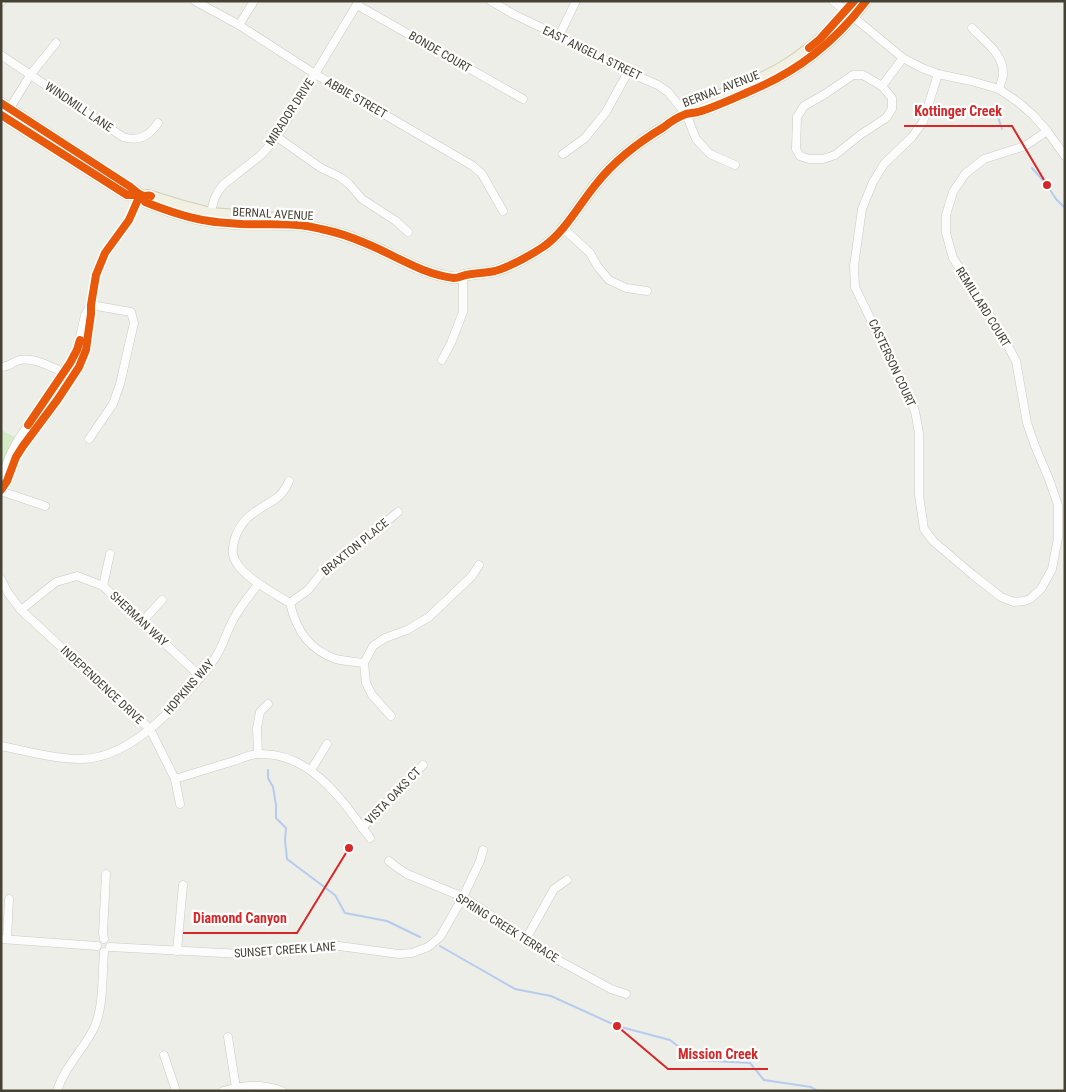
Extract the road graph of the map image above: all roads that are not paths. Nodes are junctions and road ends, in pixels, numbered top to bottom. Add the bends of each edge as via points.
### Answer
1 (195, 1) edge
2 (254, 1) edge
3 (491, 1) edge
4 (576, 1) edge
5 (833, 1) edge
6 (854, 1) edge
7 (866, 1) edge
8 (358, 3) edge
9 (850, 14) junction
10 (239, 25) junction
11 (972, 28) dead end
12 (559, 36) junction
13 (56, 42) dead end
14 (1, 55) edge
15 (903, 58) junction
16 (628, 72) junction
17 (31, 74) junction
18 (314, 74) junction
19 (938, 74) junction
20 (882, 86) junction
21 (998, 89) junction
22 (523, 99) dead end
23 (4, 111) edge
24 (686, 114) junction
25 (158, 123) dead end
26 (1047, 131) junction
27 (277, 137) junction
28 (563, 154) dead end
29 (1065, 156) edge
30 (735, 165) dead end
31 (142, 195) junction
32 (503, 211) dead end
33 (211, 213) junction
34 (563, 228) junction
35 (408, 232) dead end
36 (463, 275) junction
37 (647, 291) dead end
38 (91, 305) junction
39 (442, 360) dead end
40 (1, 367) edge
41 (64, 372) junction
42 (73, 377) junction
43 (89, 440) dead end
44 (288, 481) dead end
45 (1, 489) edge
46 (45, 506) dead end
47 (398, 512) dead end
48 (110, 554) dead end
49 (478, 565) dead end
50 (1, 579) edge
51 (258, 584) junction
52 (103, 586) junction
53 (1041, 589) joint
54 (162, 600) dead end
55 (290, 603) junction
56 (21, 610) junction
57 (142, 622) junction
58 (364, 663) junction
59 (201, 677) junction
60 (268, 704) dead end
61 (391, 716) dead end
62 (150, 729) junction
63 (327, 744) dead end
64 (1, 746) edge
65 (258, 754) junction
66 (423, 765) dead end
67 (311, 770) junction
68 (175, 779) junction
69 (180, 804) dead end
70 (362, 828) junction
71 (370, 838) dead end
72 (483, 850) dead end
73 (389, 860) dead end
74 (106, 874) dead end
75 (566, 880) dead end
76 (183, 885) dead end
77 (463, 897) junction
78 (9, 899) dead end
79 (4, 939) edge
80 (104, 939) junction
81 (526, 939) junction
82 (97, 946) junction
83 (107, 950) junction
84 (177, 951) junction
85 (626, 994) dead end
86 (228, 1037) dead end
87 (164, 1055) dead end
88 (236, 1088) junction
89 (57, 1091) edge
90 (176, 1091) edge
91 (223, 1091) edge
92 (282, 1091) edge

1 - 10 street, ABBIE STREET
2 - 10 street
3 - 12 street, EAST ANGELA STREET
4 - 12 street
5 - 9 street
6 - 9 main road, BERNAL AVENUE
7 - 9 main road, BERNAL AVENUE
8 - 18 street, MIRADOR DRIVE
8 - 22 street, BONDE COURT
9 - 15 street
9 - 24 main road, BERNAL AVENUE via 786,64 691,106
10 - 18 street, ABBIE STREET
11 - 21 street via 1003,63
12 - 16 street, EAST ANGELA STREET
13 - 17 street
14 - 17 street, WINDMILL LANE
15 - 19 street
15 - 20 street
16 - 24 street, EAST ANGELA STREET via 668,92
16 - 28 street via 606,112 585,138
17 - 23 street
17 - 25 street, WINDMILL LANE via 123,137 144,137
18 - 27 street, MIRADOR DRIVE
18 - 32 street, ABBIE STREET via 478,170
19 - 21 street
19 - 53 street, CASTERSON COURT via 923,122 912,138 884,164 862,209 854,266 855,287 914,411 919,433 919,495 924,529 933,541 1000,597 1014,602 1024,601
20 - 20 street via 863,76 853,75 804,106 797,117 796,149 800,156 823,160 835,155 886,118 892,109 892,98
21 - 26 street via 1018,102
23 - 31 main road, BERNAL AVENUE
24 - 30 street, EAST ANGELA STREET via 696,139 710,154
24 - 34 main road, BERNAL AVENUE via 618,160 596,183
26 - 29 street
26 - 53 street, REMILLARD COURT via 1025,146 984,158 965,174 953,192 946,215 946,233 953,258 1016,360 1027,423 1058,505 1058,538 1052,569
27 - 33 street, MIRADOR DRIVE via 261,155 223,185 214,198
27 - 35 street via 321,168 340,177 362,199
31 - 33 main road, BERNAL AVENUE
31 - 36 main road, BERNAL AVENUE via 145,202 208,221 318,228 366,243 415,268 457,278
31 - 38 street via 100,263
33 - 36 main road, BERNAL AVENUE via 285,218 334,226 425,266
34 - 36 main road, BERNAL AVENUE via 546,245 523,259 495,271
34 - 37 street via 590,253 609,280 626,288
36 - 39 street via 463,312
38 - 41 street via 85,315 77,350
38 - 42 street via 86,350
38 - 43 street via 131,312 134,323 113,404
40 - 41 street via 34,359
41 - 42 street
41 - 45 street via 12,450
42 - 45 street via 22,446
44 - 51 street via 279,497 253,513 239,528 233,542 236,562
45 - 46 street
47 - 55 street, BRAXTON PLACE via 324,570 308,590
48 - 52 street
49 - 58 street via 472,576 429,617 373,646
50 - 56 street, INDEPENDENCE DRIVE
51 - 55 street
51 - 59 street, HOPKINS WAY via 235,615 218,653
52 - 56 street, SHERMAN WAY via 77,576 56,582
52 - 57 street, SHERMAN WAY
54 - 57 street
55 - 58 street via 293,617 308,643 336,659
56 - 62 street, INDEPENDENCE DRIVE
57 - 59 street, SHERMAN WAY
58 - 61 street via 366,682 372,695
59 - 62 street, HOPKINS WAY
60 - 65 street via 260,712
62 - 64 street, HOPKINS WAY via 115,752 100,757 65,759
62 - 68 street, INDEPENDENCE DRIVE
63 - 67 street
65 - 67 street via 294,760
65 - 68 street
66 - 70 street, VISTA OAKS CT
67 - 70 street via 340,797
68 - 69 street, INDEPENDENCE DRIVE
70 - 71 street
72 - 77 street, SUNSET CREEK LANE
73 - 77 street, SPRING CREEK TERRACE via 407,874
74 - 80 street
75 - 81 street via 554,889
76 - 84 street
77 - 81 street, SPRING CREEK TERRACE
77 - 84 street, SUNSET CREEK LANE via 440,937 428,947 412,953 339,946 242,954
78 - 79 street
79 - 82 street
80 - 82 street
80 - 83 street via 109,941
81 - 85 street, SPRING CREEK TERRACE via 573,969
82 - 83 street
83 - 84 street, SUNSET CREEK LANE
83 - 89 street via 100,1008 94,1028 66,1070
86 - 88 street
87 - 90 street
88 - 91 street
88 - 92 street via 260,1085

